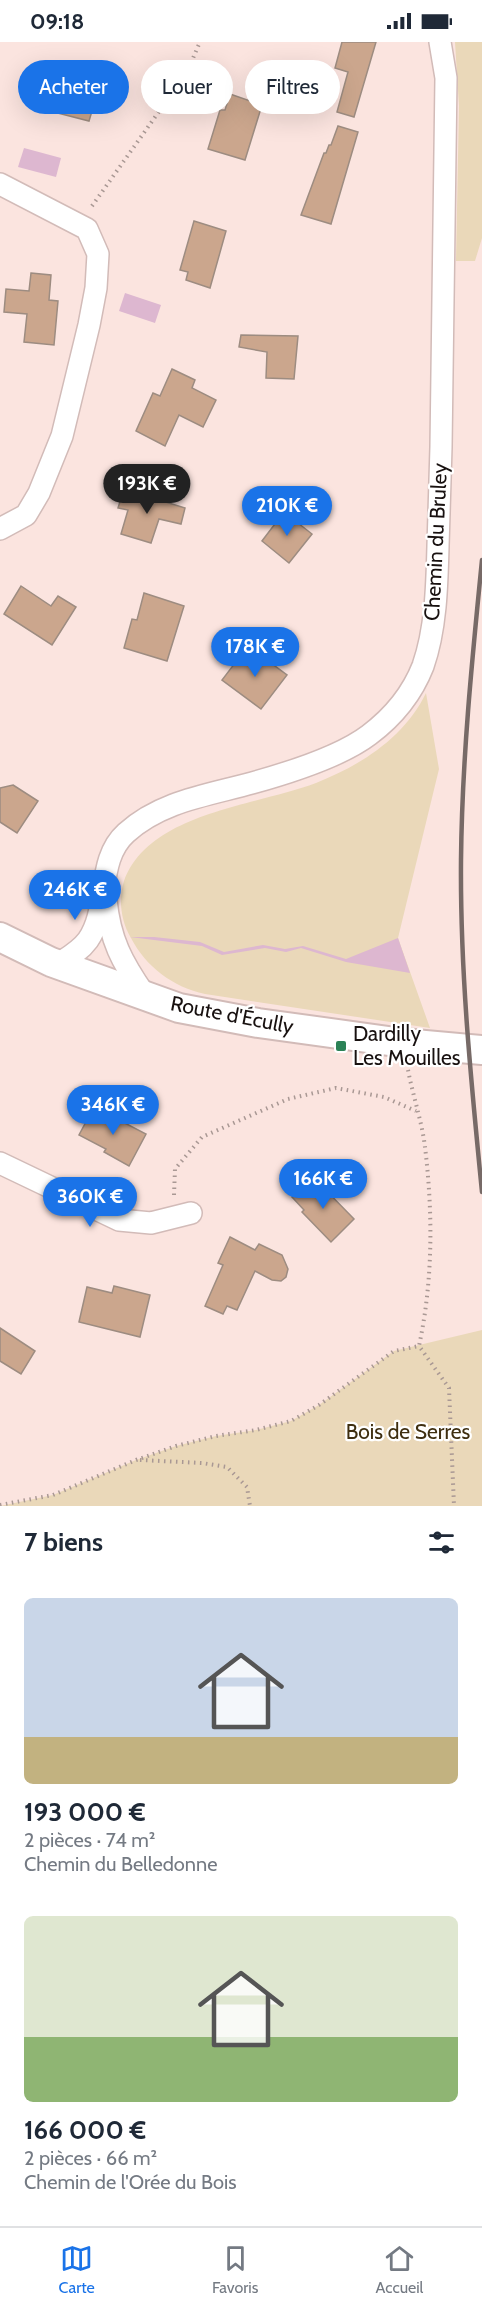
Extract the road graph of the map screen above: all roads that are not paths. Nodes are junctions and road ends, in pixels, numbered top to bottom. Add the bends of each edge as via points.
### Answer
1 (440, 42) edge
2 (0, 184) edge
3 (0, 530) edge
4 (104, 885) junction
5 (0, 937) edge
6 (58, 964) junction
7 (144, 994) junction
8 (482, 1050) edge
9 (0, 1163) edge
10 (191, 1213) dead end

1 - 4 street, Chemin du Bruley via 446,78 440,480 437,582 423,666 401,706 386,722 348,748 254,783 189,798 150,815 124,834 108,861
2 - 3 street via 87,229 98,254 96,288 62,436 26,515
4 - 6 street, Chemin du Bruley via 89,939 79,951
4 - 7 street, Chemin du Bruley via 113,943
5 - 6 main road, Route d'Écully
6 - 7 main road, Route d'Écully
7 - 8 main road, Route d'Écully via 179,1008 258,1023
9 - 10 street via 119,1220 151,1223

